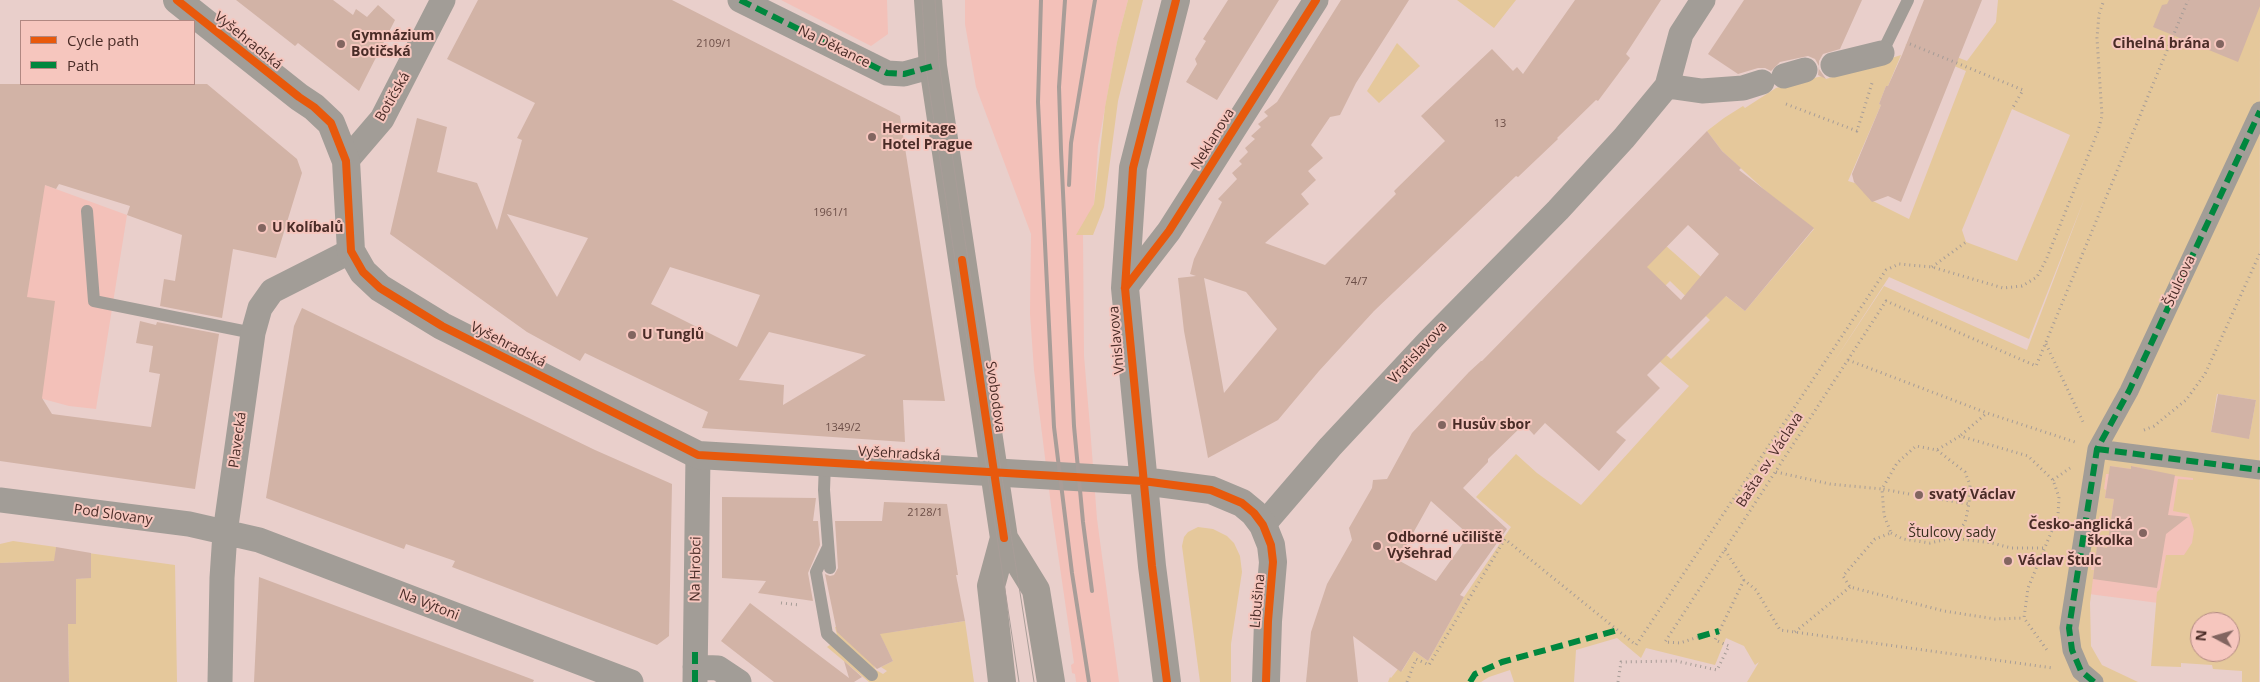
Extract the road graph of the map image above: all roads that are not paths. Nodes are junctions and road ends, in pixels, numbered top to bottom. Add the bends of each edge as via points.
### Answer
1 (177, 0) edge
2 (443, 0) edge
3 (740, 0) edge
4 (928, 0) edge
5 (1176, 0) edge
6 (1316, 0) edge
7 (1704, 0) edge
8 (1908, 0) edge
9 (1886, 45) joint
10 (1832, 64) dead end
11 (933, 66) junction
12 (1774, 79) road end
13 (1666, 86) junction
14 (2260, 111) edge
15 (346, 161) junction
16 (87, 211) dead end
17 (351, 252) junction
18 (1126, 288) junction
19 (253, 333) junction
20 (2097, 449) junction
21 (698, 455) junction
22 (825, 462) junction
23 (2260, 470) edge
24 (994, 472) junction
25 (1143, 481) junction
26 (0, 500) edge
27 (1263, 525) junction
28 (225, 532) junction
29 (1004, 538) junction
30 (828, 547) junction
31 (830, 568) dead end
32 (695, 675) edge
33 (872, 675) dead end
34 (2087, 677) edge
35 (220, 682) edge
36 (631, 682) edge
37 (739, 682) edge
38 (1002, 682) edge
39 (1051, 682) edge
40 (1167, 682) edge
41 (1266, 682) edge

1 - 15 street, Vyšehradská via 323,114 331,124
2 - 15 street, Botičská via 382,119
3 - 11 street, Na Děkance via 888,72 904,74
4 - 11 main road, Svobodova
5 - 18 street, Vnislavova via 1133,168
6 - 18 street, Neklanova via 1170,232
7 - 13 street, Vratislavova via 1681,34
8 - 9 lane
9 - 10 street
11 - 24 main road, Svobodova
12 - 13 street via 1702,91
13 - 27 street, Vratislavova via 1585,182 1428,342
14 - 20 street, Štulcova via 2129,391
15 - 17 street, Vyšehradská
16 - 19 lane via 94,301
17 - 19 street, Plavecká via 272,291 260,308
17 - 21 street, Vyšehradská via 363,272 380,288 442,326
18 - 25 street, Vnislavova
19 - 28 street, Plavecká
20 - 23 street
20 - 34 street, Štulcova via 2069,628 2072,650
21 - 22 street, Vyšehradská
21 - 32 street, Na Hrobci
22 - 24 street, Vyšehradská
22 - 30 lane
24 - 25 street, Vyšehradská
24 - 29 main road, Svobodova
25 - 27 street via 1211,490 1231,497 1254,512
25 - 40 street, Vnislavova
26 - 28 street, Pod Slovany via 189,524
27 - 41 street, Libušina via 1271,545 1273,562
28 - 35 street, Plavecká
28 - 36 street, Na Výtoni via 259,540
29 - 38 main road, Svobodova via 990,586
29 - 39 main road, Svobodova via 1036,590
30 - 31 lane
30 - 33 lane via 816,572 828,634
32 - 37 street via 718,668

